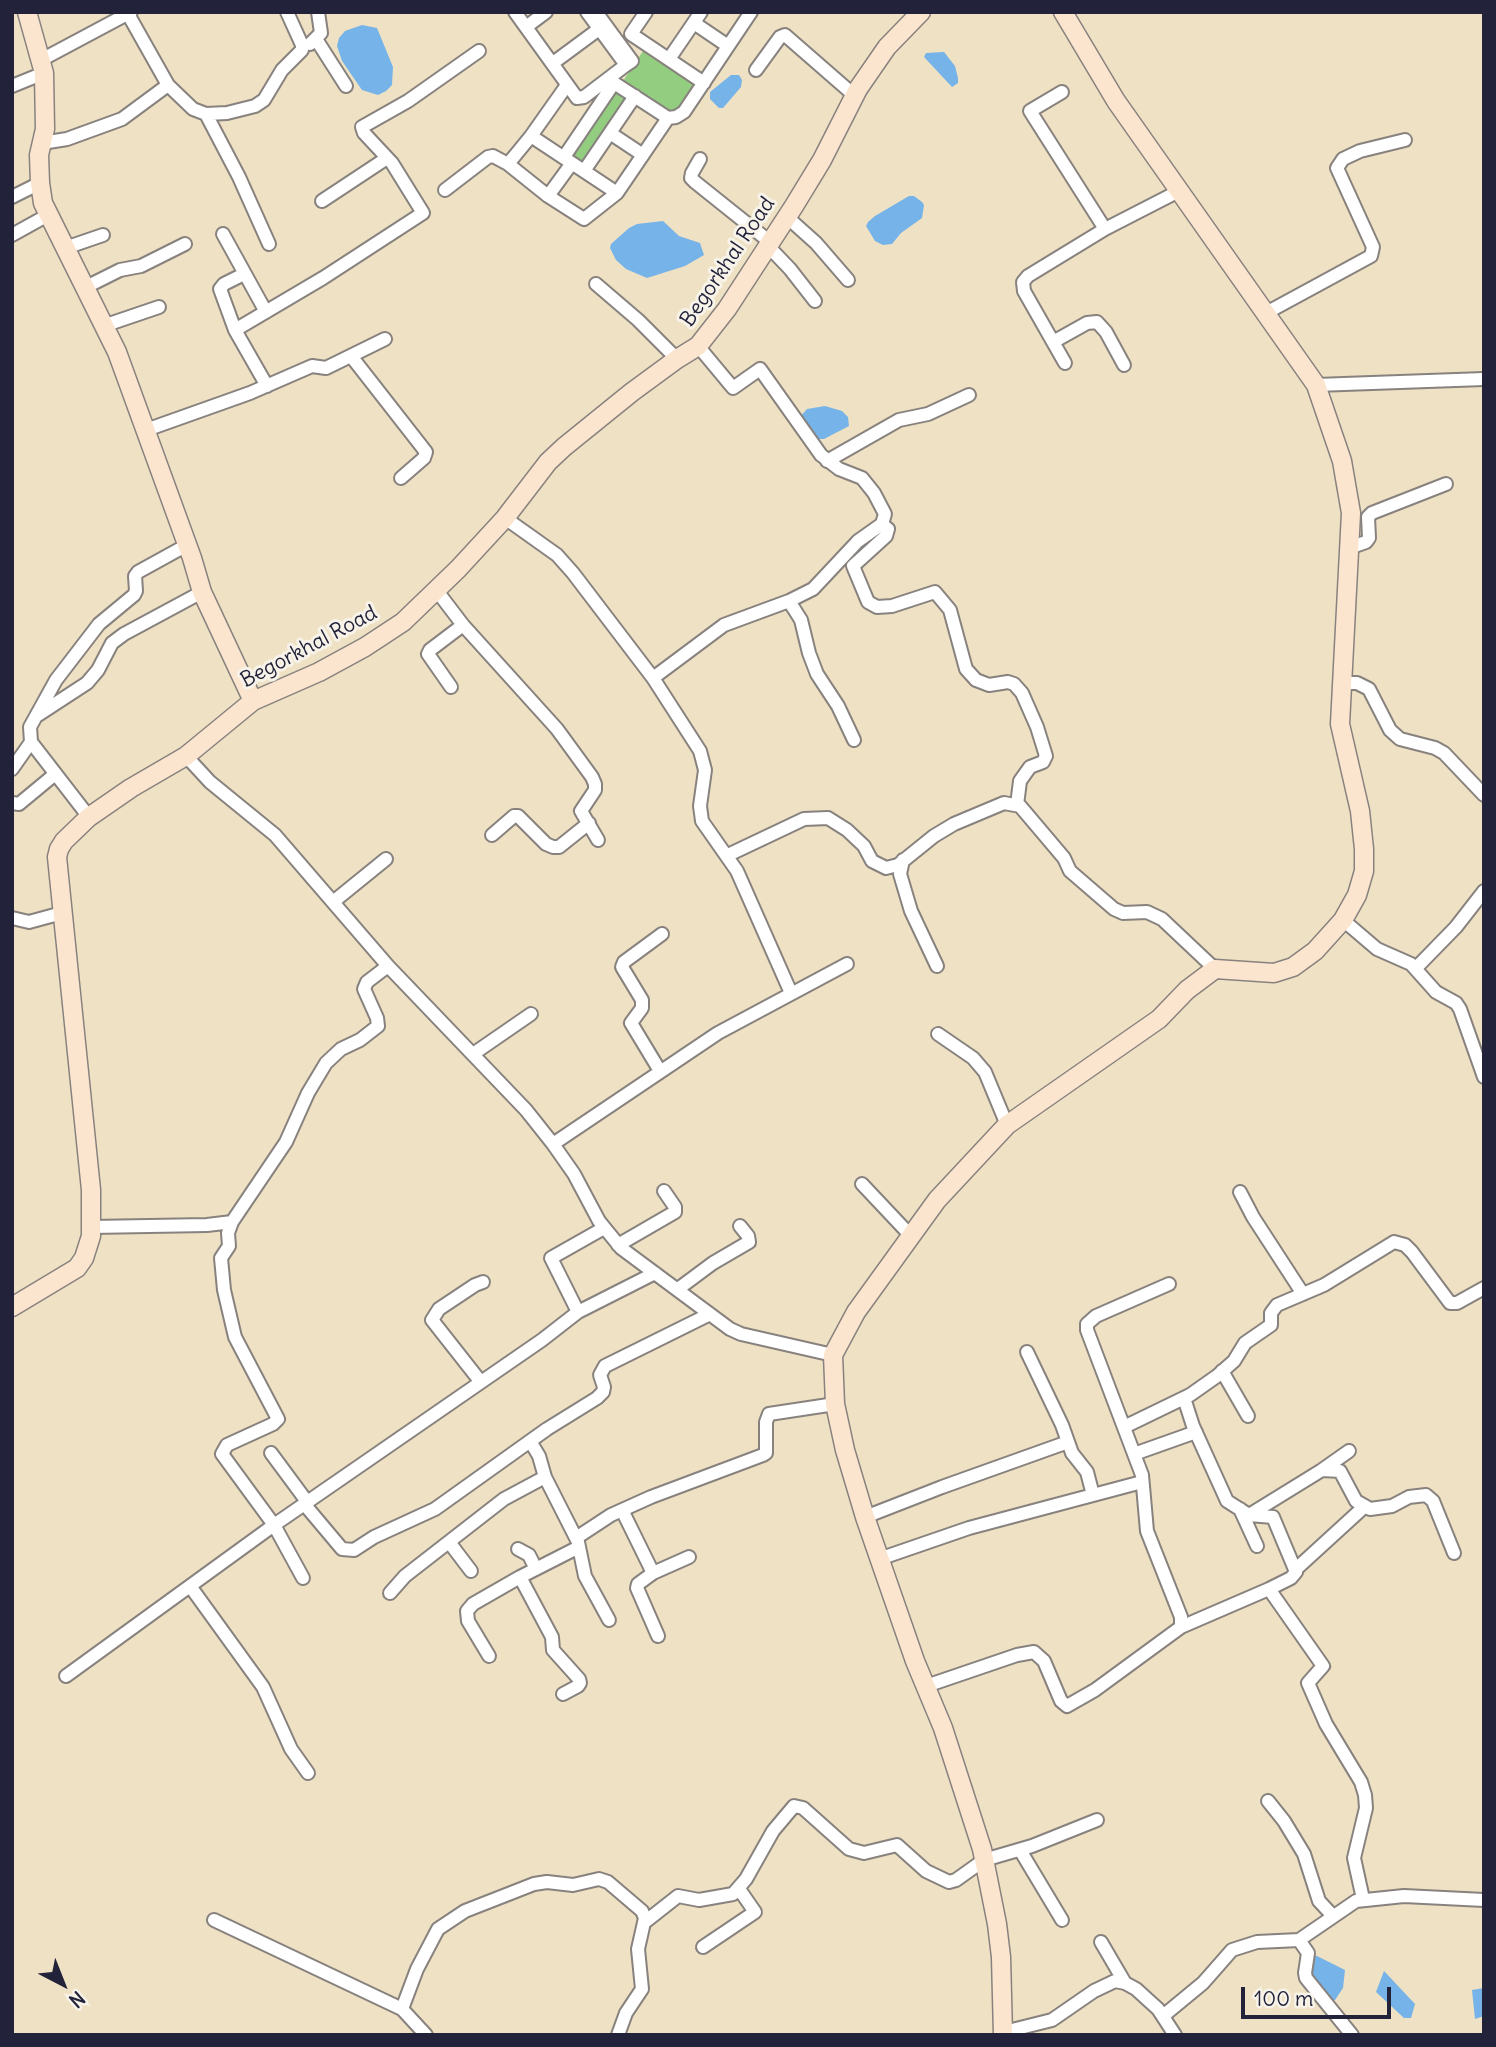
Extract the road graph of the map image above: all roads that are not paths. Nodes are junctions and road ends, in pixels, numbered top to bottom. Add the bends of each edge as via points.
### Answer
1 (27, 12) edge
2 (287, 12) edge
3 (318, 12) edge
4 (515, 12) edge
5 (546, 12) edge
6 (646, 12) edge
7 (751, 12) edge
8 (921, 12) edge
9 (1063, 12) edge
10 (130, 13) edge
11 (591, 13) edge
12 (697, 18) edge
13 (526, 27) junction
14 (599, 29) junction
15 (316, 39) junction
16 (644, 43) junction
17 (728, 46) junction
18 (302, 50) junction
19 (479, 51) dead end
20 (669, 59) junction
21 (553, 63) junction
22 (629, 63) junction
23 (43, 66) junction
24 (756, 70) dead end
25 (611, 81) junction
26 (704, 83) junction
27 (168, 85) junction
28 (566, 85) junction
29 (12, 86) edge
30 (346, 86) dead end
31 (1062, 92) dead end
32 (635, 96) junction
33 (855, 96) junction
34 (206, 114) junction
35 (668, 118) junction
36 (610, 133) junction
37 (531, 136) junction
38 (1405, 140) dead end
39 (42, 143) junction
40 (643, 155) junction
41 (387, 158) junction
42 (700, 159) dead end
43 (568, 160) junction
44 (508, 164) junction
45 (584, 171) junction
46 (40, 183) junction
47 (445, 190) dead end
48 (1179, 191) junction
49 (617, 193) junction
50 (548, 196) junction
51 (12, 197) edge
52 (322, 201) dead end
53 (48, 215) junction
54 (787, 217) junction
55 (1105, 229) junction
56 (223, 234) dead end
57 (12, 235) edge
58 (103, 235) dead end
59 (184, 244) dead end
60 (270, 244) dead end
61 (769, 244) junction
62 (65, 248) junction
63 (244, 274) junction
64 (848, 279) dead end
65 (596, 284) dead end
66 (86, 287) junction
67 (815, 301) dead end
68 (159, 307) dead end
69 (266, 312) junction
70 (1266, 313) junction
71 (106, 325) junction
72 (235, 330) junction
73 (385, 339) dead end
74 (1053, 342) junction
75 (698, 346) junction
76 (351, 356) junction
77 (677, 359) junction
78 (1065, 363) dead end
79 (1124, 365) dead end
80 (1484, 379) edge
81 (1316, 385) junction
82 (267, 386) junction
83 (969, 396) dead end
84 (146, 429) junction
85 (827, 461) junction
86 (401, 478) dead end
87 (1446, 484) dead end
88 (505, 518) junction
89 (881, 524) junction
90 (187, 545) junction
91 (1349, 548) junction
92 (437, 591) junction
93 (202, 592) junction
94 (789, 601) junction
95 (463, 625) junction
96 (653, 678) junction
97 (1342, 683) junction
98 (451, 687) dead end
99 (253, 701) junction
100 (36, 716) junction
101 (854, 740) dead end
102 (31, 742) junction
103 (186, 756) junction
104 (12, 769) edge
105 (54, 775) junction
106 (1484, 795) edge
107 (12, 803) edge
108 (1017, 805) junction
109 (89, 817) junction
110 (589, 823) junction
111 (492, 835) dead end
112 (598, 840) dead end
113 (728, 855) junction
114 (386, 859) dead end
115 (903, 860) junction
116 (1484, 891) edge
117 (333, 902) junction
118 (62, 913) junction
119 (1343, 920) junction
120 (13, 921) edge
121 (662, 934) dead end
122 (847, 964) dead end
123 (388, 966) junction
124 (937, 966) dead end
125 (1416, 968) junction
126 (1215, 969) junction
127 (791, 993) junction
128 (531, 1014) dead end
129 (938, 1034) dead end
130 (472, 1054) junction
131 (660, 1071) junction
132 (1484, 1077) edge
133 (1007, 1125) junction
134 (553, 1144) junction
135 (862, 1184) dead end
136 (664, 1191) dead end
137 (1240, 1192) dead end
138 (232, 1222) junction
139 (740, 1226) dead end
140 (91, 1227) junction
141 (604, 1228) junction
142 (911, 1236) junction
143 (618, 1245) junction
144 (655, 1273) junction
145 (483, 1282) dead end
146 (1169, 1284) dead end
147 (1484, 1288) edge
148 (678, 1290) junction
149 (1303, 1294) junction
150 (12, 1307) edge
151 (578, 1312) junction
152 (710, 1314) junction
153 (1027, 1352) dead end
154 (833, 1355) junction
155 (1222, 1371) junction
156 (480, 1381) junction
157 (1184, 1398) junction
158 (835, 1404) junction
159 (1248, 1416) dead end
160 (1124, 1427) junction
161 (1196, 1432) junction
162 (530, 1441) junction
163 (1068, 1442) junction
164 (1349, 1451) dead end
165 (271, 1453) dead end
166 (1134, 1454) junction
167 (1322, 1470) junction
168 (545, 1477) junction
169 (1142, 1482) junction
170 (1093, 1495) junction
171 (306, 1504) junction
172 (1365, 1506) junction
173 (622, 1510) junction
174 (1245, 1512) junction
175 (865, 1517) junction
176 (274, 1525) junction
177 (449, 1542) junction
178 (578, 1543) junction
179 (1257, 1546) dead end
180 (518, 1549) dead end
181 (1454, 1553) dead end
182 (689, 1557) dead end
183 (879, 1559) junction
184 (536, 1569) junction
185 (1295, 1570) junction
186 (471, 1571) dead end
187 (653, 1573) junction
188 (520, 1577) junction
189 (303, 1578) dead end
190 (190, 1586) junction
191 (1269, 1588) junction
192 (390, 1593) dead end
193 (609, 1620) dead end
194 (1181, 1627) junction
195 (658, 1636) dead end
196 (489, 1656) dead end
197 (66, 1676) dead end
198 (926, 1686) junction
199 (563, 1694) dead end
200 (308, 1773) dead end
201 (1268, 1801) dead end
202 (1097, 1820) dead end
203 (1020, 1850) junction
204 (984, 1860) junction
205 (739, 1888) junction
206 (1363, 1899) junction
207 (1484, 1900) edge
208 (1333, 1916) junction
209 (214, 1920) dead end
210 (1062, 1920) dead end
211 (645, 1922) junction
212 (1299, 1940) junction
213 (1101, 1942) dead end
214 (703, 1947) dead end
215 (1125, 1983) junction
216 (402, 2009) junction
217 (1163, 2016) junction
218 (1004, 2034) edge
219 (426, 2035) edge
220 (618, 2035) edge
221 (1175, 2035) edge
222 (1352, 2035) edge

1 - 23 street
2 - 18 street
3 - 15 street via 321,33
4 - 13 street
5 - 13 street
6 - 16 street via 631,34
7 - 17 street
8 - 33 street, Begorkhal Road via 887,47
9 - 48 street via 1116,101
10 - 23 street
10 - 27 street
11 - 14 street
11 - 22 street
12 - 17 street
12 - 20 street
13 - 21 street
14 - 21 street
14 - 22 street
15 - 18 street
15 - 30 street
16 - 20 street
16 - 22 street
17 - 26 street
18 - 34 street via 260,103
19 - 41 street via 362,127
20 - 26 street
21 - 28 street
22 - 25 street
23 - 29 street
23 - 39 street
24 - 33 street via 785,35
25 - 28 street via 580,99
25 - 32 street
25 - 43 street
26 - 35 street via 684,112
27 - 34 street via 193,109
27 - 39 street via 122,119
28 - 37 street
31 - 55 street via 1030,111
32 - 35 street
32 - 36 street
33 - 54 street, Begorkhal Road
34 - 60 street
35 - 40 street
36 - 40 street
36 - 45 street
37 - 43 street
37 - 44 street
38 - 70 street via 1360,151 1336,168 1373,247 1371,256
39 - 46 street
40 - 49 street
41 - 52 street
41 - 69 street via 423,213
42 - 61 street via 691,178
43 - 45 street
43 - 50 street
44 - 47 street via 488,157
44 - 50 street
45 - 49 street
46 - 51 street
46 - 53 street
48 - 55 street
48 - 70 street
49 - 50 street via 584,219
53 - 57 street
53 - 62 street
54 - 61 street, Begorkhal Road
54 - 64 street
55 - 74 street via 1023,282
56 - 63 street
58 - 62 street
59 - 66 street
61 - 67 street
61 - 75 street, Begorkhal Road
62 - 66 street
63 - 69 street
63 - 72 street via 220,289
65 - 77 street
66 - 71 street
68 - 71 street
69 - 72 street
70 - 81 street
71 - 84 street
72 - 82 street
73 - 76 street
74 - 78 street
74 - 79 street via 1097,322
75 - 77 street, Begorkhal Road
75 - 85 street via 733,388 761,369
76 - 82 street via 326,368 312,366
76 - 86 street via 426,452
77 - 88 street, Begorkhal Road via 564,447
80 - 81 street
81 - 91 street via 1342,461 1351,513
82 - 84 street
83 - 85 street via 899,421
84 - 90 street
85 - 89 street via 862,478 885,514
87 - 91 street via 1373,513 1368,517 1369,538
88 - 92 street, Begorkhal Road
88 - 96 street via 557,555
89 - 94 street via 822,582
89 - 108 street via 888,529 886,536 852,566 869,602 877,607 892,606 935,592 950,610 967,669 976,680 989,685 1008,682 1022,693 1046,756 1020,781
90 - 93 street
90 - 100 street via 138,572 134,595 99,624 56,680
91 - 97 street
92 - 95 street
92 - 99 street, Begorkhal Road via 365,647
93 - 99 street
93 - 100 street via 124,634 112,643 88,683
94 - 96 street via 724,625
94 - 101 street via 801,620 817,674
95 - 98 street via 428,654
95 - 110 street via 556,729 592,777 594,790 582,811
96 - 113 street via 704,761 701,815
97 - 106 street via 1368,689 1390,730 1400,739 1444,753
97 - 119 street via 1341,731 1364,849 1364,872
99 - 103 street, Begorkhal Road
100 - 102 street via 30,727
102 - 104 street
102 - 105 street
103 - 109 street, Begorkhal Road
103 - 117 street via 210,782 275,835
105 - 107 street via 19,804
105 - 109 street
108 - 115 street via 1004,803 954,824
108 - 126 street via 1030,815 1070,871 1114,909 1154,915
109 - 118 street, Begorkhal Road via 59,849
110 - 111 street via 554,848 518,816
110 - 112 street
113 - 115 street via 804,819 828,818 864,846 872,861 886,868
113 - 127 street
114 - 117 street
115 - 124 street via 900,874 911,911
116 - 125 street
117 - 123 street
118 - 120 street via 29,922
118 - 140 street, Begorkhal Road
119 - 125 street via 1377,949
119 - 126 street via 1315,951 1284,971
121 - 131 street via 622,967 642,1000 631,1023
122 - 127 street
123 - 130 street
123 - 138 street via 364,989 378,1026 326,1063 286,1142
125 - 132 street via 1436,992 1460,1009
126 - 133 street via 1159,1019
127 - 131 street
128 - 130 street
129 - 133 street via 985,1072
130 - 134 street
131 - 134 street
133 - 142 street via 937,1200
134 - 141 street
135 - 142 street
136 - 143 street via 675,1212
137 - 149 street
138 - 140 street
138 - 176 street via 221,1263 229,1317 278,1419 227,1444 222,1454
139 - 148 street via 749,1242
140 - 150 street, Begorkhal Road via 88,1249 77,1268
141 - 143 street
141 - 151 street via 551,1258
142 - 154 street via 856,1312
143 - 144 street
144 - 148 street
144 - 151 street
145 - 156 street via 439,1310 432,1320
146 - 160 street via 1087,1324
147 - 149 street via 1450,1303 1412,1252 1399,1242
148 - 152 street
149 - 155 street via 1274,1307 1271,1325 1245,1343
151 - 156 street
152 - 154 street via 741,1334
152 - 162 street via 606,1366 600,1375 603,1392
153 - 163 street
154 - 158 street
155 - 157 street
155 - 159 street
156 - 171 street
157 - 160 street
157 - 161 street
158 - 173 street via 769,1414 763,1455
158 - 175 street
160 - 166 street
161 - 166 street
161 - 174 street via 1224,1496
162 - 168 street
162 - 171 street via 435,1509 354,1550 342,1549
163 - 170 street via 1087,1472
163 - 175 street
164 - 167 street
165 - 171 street
166 - 169 street
167 - 172 street via 1340,1471 1356,1501
167 - 174 street
168 - 177 street via 504,1499
168 - 178 street
169 - 170 street
169 - 194 street via 1147,1531
170 - 183 street via 968,1528
171 - 176 street
172 - 181 street via 1392,1506 1426,1495 1433,1501
172 - 185 street
173 - 178 street
173 - 187 street
174 - 179 street
174 - 185 street via 1273,1517
175 - 183 street
176 - 189 street
176 - 190 street
177 - 186 street
177 - 192 street
178 - 184 street
178 - 193 street via 585,1576
180 - 184 street via 524,1550
182 - 187 street
183 - 198 street
184 - 188 street
185 - 191 street via 1291,1578
187 - 195 street via 637,1588
188 - 196 street via 467,1611
188 - 199 street via 552,1637 553,1650 579,1679 578,1686
190 - 197 street
190 - 200 street via 263,1687 291,1749
191 - 194 street
191 - 206 street via 1322,1666 1308,1683 1363,1789 1366,1808 1354,1858
194 - 198 street via 1067,1706 1044,1661 1034,1652
198 - 204 street
201 - 208 street via 1304,1854 1317,1897
202 - 203 street
203 - 204 street
203 - 210 street
204 - 205 street via 956,1880 942,1881 897,1845 864,1853 849,1849 803,1808 794,1806 773,1831
204 - 218 street via 1002,1957
205 - 211 street via 729,1895 699,1900 678,1896
205 - 214 street via 755,1912
206 - 207 street
206 - 208 street
208 - 212 street
209 - 216 street
211 - 216 street via 645,1914 604,1879 573,1885 534,1884 465,1911 438,1929
211 - 220 street via 638,1949 642,1989
212 - 217 street via 1257,1942 1232,1950 1203,1983
212 - 222 street via 1308,1953 1307,1978
213 - 215 street
215 - 217 street
215 - 218 street via 1107,1983 1052,2020
216 - 219 street
217 - 221 street

